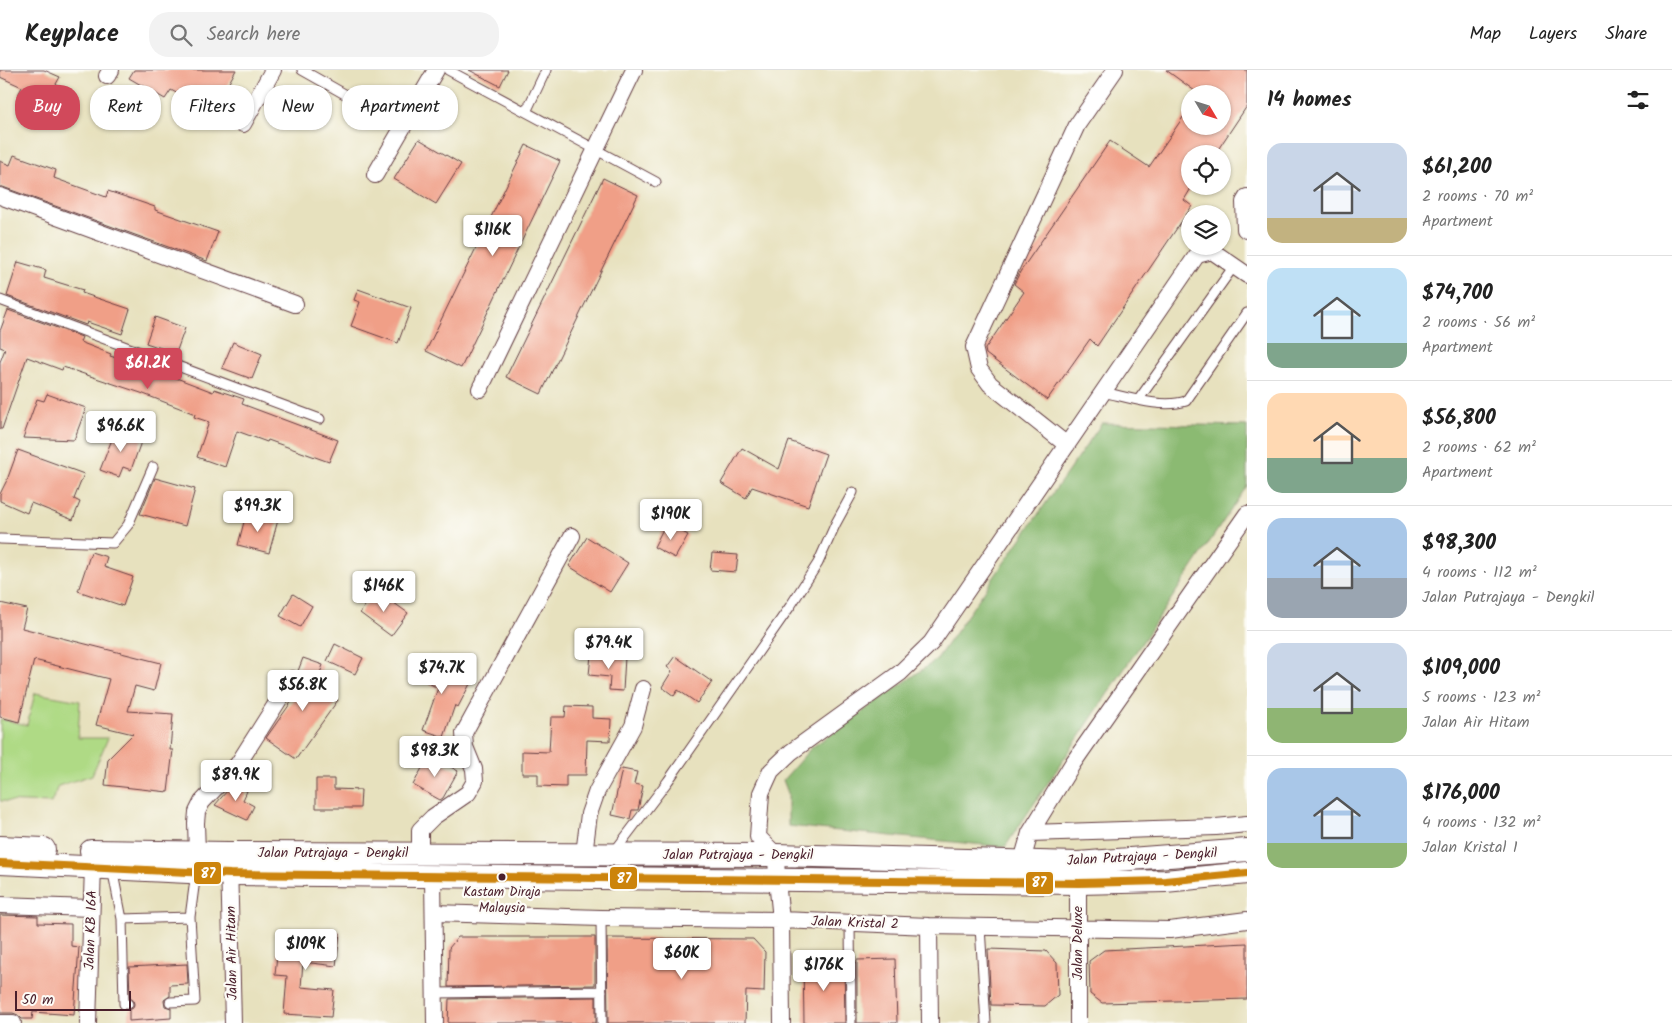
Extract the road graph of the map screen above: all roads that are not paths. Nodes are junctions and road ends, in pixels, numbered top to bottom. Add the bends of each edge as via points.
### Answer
1 (273, 70) edge
2 (302, 70) edge
3 (546, 70) edge
4 (634, 70) edge
5 (1115, 70) edge
6 (435, 71) edge
7 (427, 85) edge
8 (342, 93) edge
9 (254, 104) edge
10 (526, 112) junction
11 (401, 130) edge
12 (595, 151) junction
13 (375, 175) dead end
14 (656, 182) dead end
15 (0, 196) edge
16 (1247, 197) edge
17 (1247, 230) edge
18 (1240, 270) edge
19 (0, 300) edge
20 (295, 304) dead end
21 (1247, 313) edge
22 (480, 389) dead end
23 (1103, 392) junction
24 (1139, 399) junction
25 (320, 419) dead end
26 (1067, 445) junction
27 (153, 467) dead end
28 (852, 492) dead end
29 (1247, 514) edge
30 (572, 536) dead end
31 (0, 538) edge
32 (292, 680) dead end
33 (643, 689) dead end
34 (1247, 824) edge
35 (1030, 834) junction
36 (0, 847) edge
37 (1247, 850) edge
38 (420, 852) junction
39 (584, 854) junction
40 (613, 854) junction
41 (776, 854) junction
42 (1022, 861) junction
43 (196, 862) junction
44 (0, 863) edge
45 (229, 863) junction
46 (102, 867) junction
47 (1078, 873) junction
48 (1247, 873) edge
49 (433, 877) junction
50 (777, 880) junction
51 (0, 905) edge
52 (91, 908) junction
53 (434, 913) junction
54 (190, 917) junction
55 (601, 918) junction
56 (122, 919) junction
57 (781, 920) junction
58 (1247, 920) edge
59 (850, 922) junction
60 (929, 926) junction
61 (980, 927) junction
62 (1078, 928) junction
63 (602, 991) junction
64 (435, 994) junction
65 (170, 1002) dead end
66 (128, 1004) dead end
67 (0, 1023) edge
68 (13, 1023) edge
69 (88, 1023) edge
70 (233, 1023) edge
71 (435, 1023) edge
72 (602, 1023) edge
73 (782, 1023) edge
74 (851, 1023) edge
75 (930, 1023) edge
76 (986, 1023) edge
77 (1078, 1023) edge

1 - 9 street
2 - 8 lane
3 - 10 lane
4 - 12 street
5 - 26 street via 1077,125 974,347 979,369 990,384
6 - 7 street
6 - 10 lane
10 - 12 lane
11 - 13 street
12 - 14 lane
12 - 22 street
15 - 20 street
16 - 17 street via 1244,202
18 - 23 street via 1212,251 1197,255
18 - 24 lane
19 - 25 lane
21 - 24 lane via 1186,402 1160,404
23 - 24 lane
23 - 26 street
26 - 41 street via 931,643 900,673 791,752 771,771 761,793 758,837
27 - 31 lane via 128,525 112,543
28 - 40 lane via 818,563 791,605
29 - 35 street via 1073,763
30 - 38 street via 464,733 475,781 468,793 420,830
32 - 43 street via 238,764 202,802 197,812
33 - 39 street via 633,726 597,791 589,814
34 - 35 street
35 - 42 street
36 - 43 main road via 115,852
37 - 47 main road, Jalan Putrajaya - Dengkil
38 - 39 main road, Jalan Putrajaya - Dengkil
38 - 45 main road, Jalan Putrajaya - Dengkil
39 - 40 main road, Jalan Putrajaya - Dengkil
40 - 41 main road, Jalan Putrajaya - Dengkil
41 - 42 main road, Jalan Putrajaya - Dengkil
41 - 50 street
42 - 47 main road, Jalan Putrajaya - Dengkil
43 - 45 main road
43 - 46 main road
43 - 54 lane
44 - 46 main road
45 - 49 main road, Jalan Putrajaya - Dengkil
45 - 70 street, Jalan Air Hitam
46 - 52 street, Jalan KB 16A
46 - 56 lane
47 - 48 main road, Jalan Putrajaya - Dengkil via 1165,880
47 - 50 main road, Jalan Putrajaya - Dengkil
47 - 62 street, Jalan Deluxe
49 - 50 main road, Jalan Putrajaya - Dengkil
49 - 53 street
50 - 57 street
51 - 52 street
52 - 69 street, Jalan KB 16A
53 - 55 street, Jalan Kristal 2
53 - 64 street
54 - 56 lane
54 - 65 lane via 195,1001
55 - 57 street, Jalan Kristal 2
55 - 63 lane
56 - 66 lane via 124,1004
57 - 59 street, Jalan Kristal 2
57 - 73 street
58 - 62 street, Jalan Kristal 2 via 1170,930
59 - 60 street, Jalan Kristal 2
59 - 74 lane
60 - 61 street, Jalan Kristal 2
60 - 75 street
61 - 62 street, Jalan Kristal 2
61 - 76 lane
62 - 77 street, Jalan Deluxe
63 - 64 lane
63 - 72 lane
64 - 71 street
67 - 68 street

